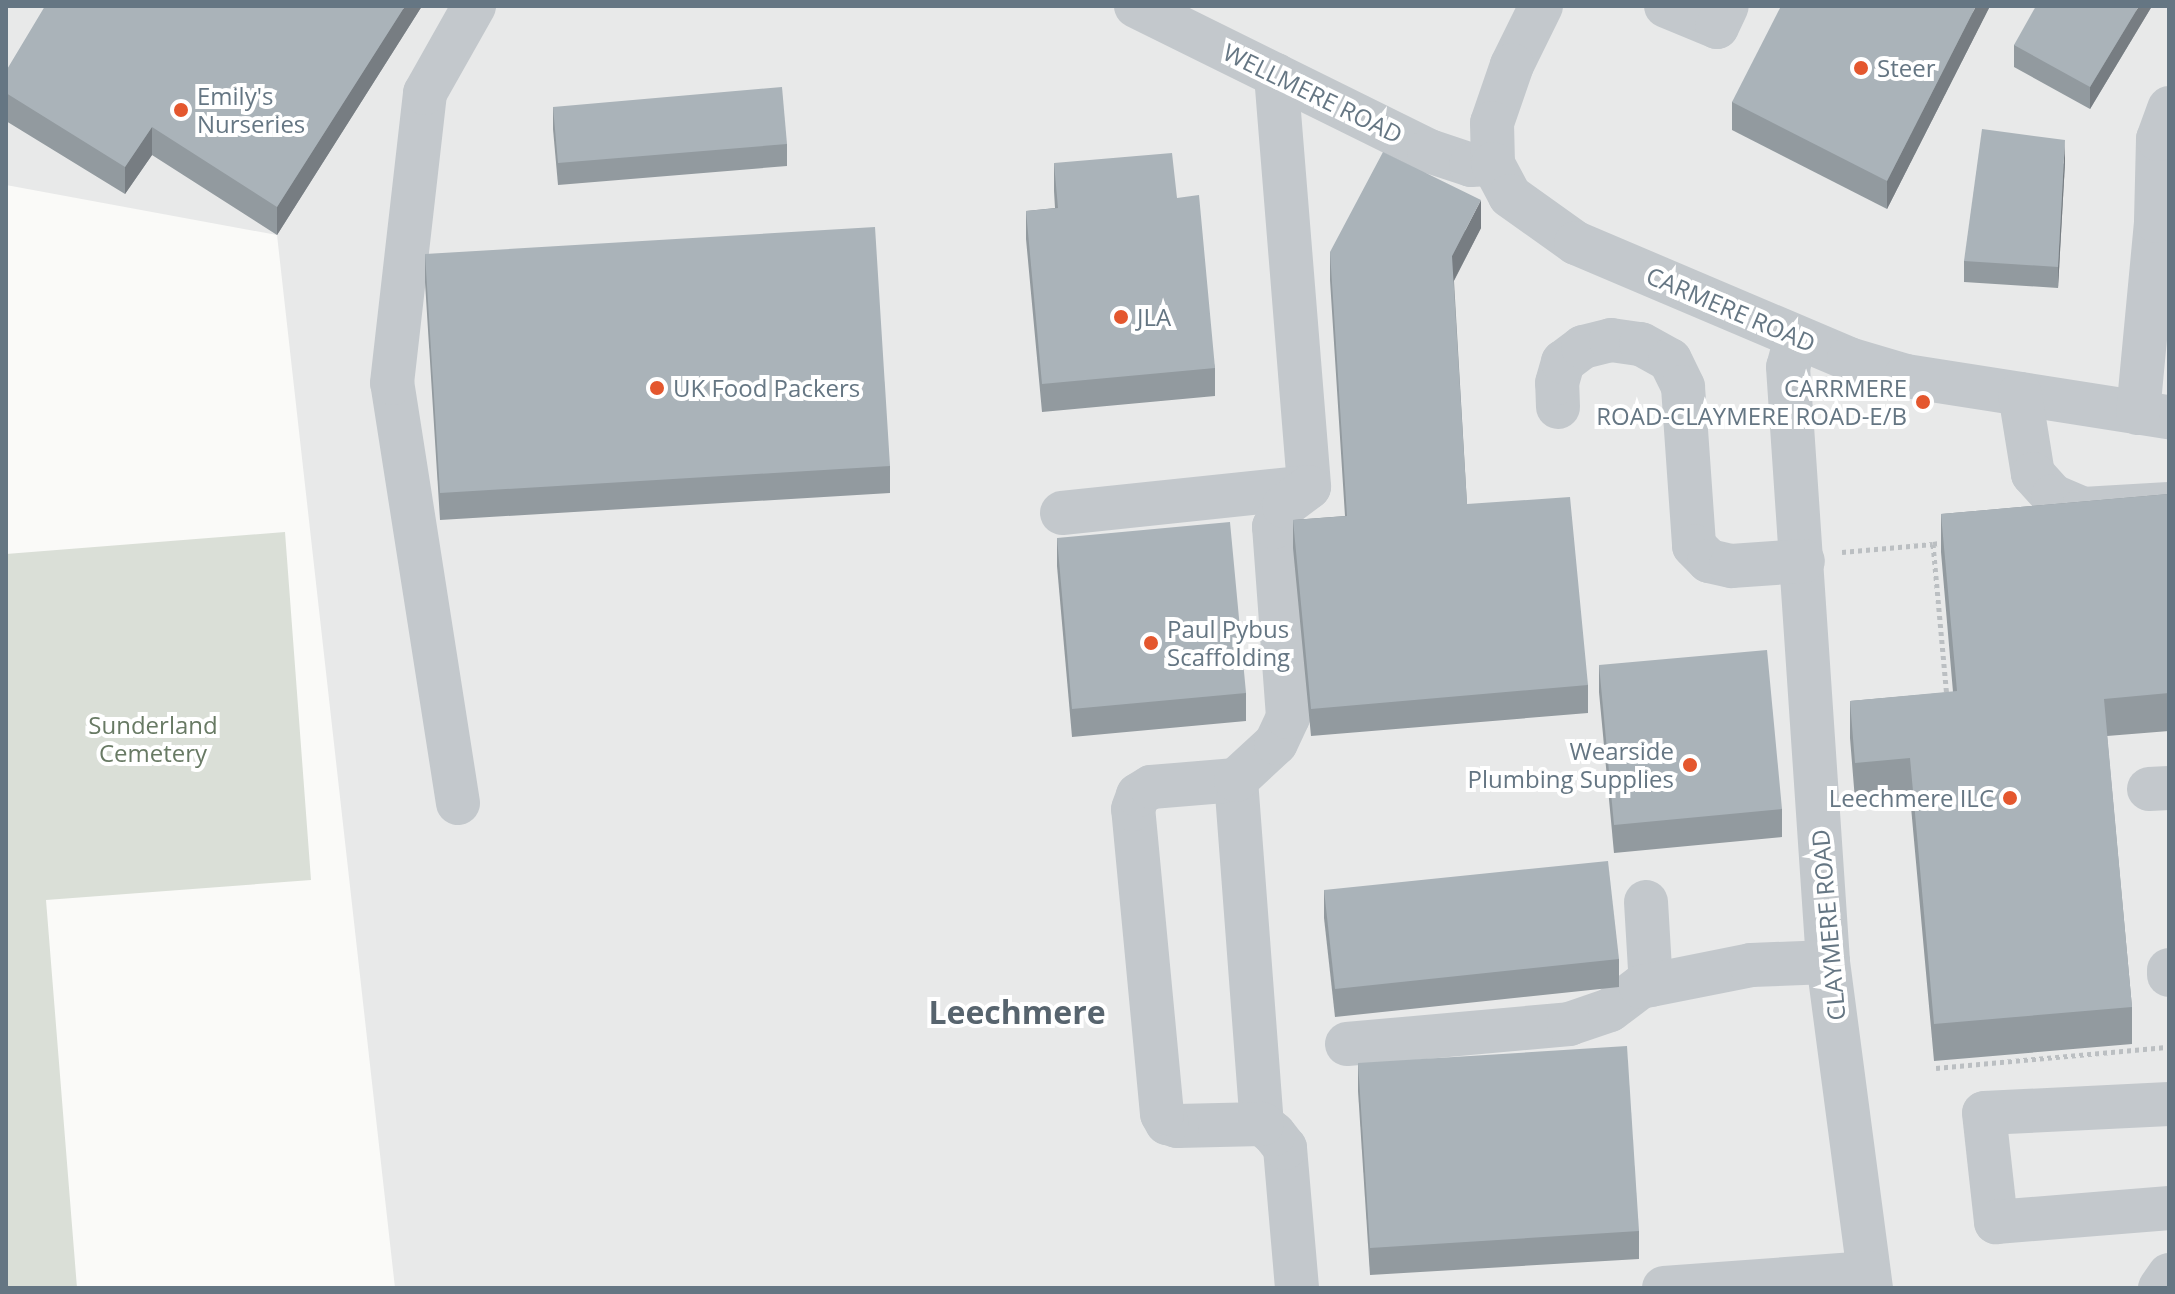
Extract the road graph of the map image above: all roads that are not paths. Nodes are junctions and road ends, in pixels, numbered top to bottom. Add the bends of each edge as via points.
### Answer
1 (474, 6) edge
2 (1136, 6) edge
3 (1541, 6) edge
4 (1666, 6) edge
5 (1727, 6) edge
6 (1206, 21) edge
7 (1276, 75) junction
8 (2169, 108) edge
9 (1493, 164) junction
10 (2163, 187) edge
11 (1796, 338) junction
12 (2020, 394) junction
13 (1558, 407) dead end
14 (2154, 415) edge
15 (1309, 487) junction
16 (2169, 504) edge
17 (1062, 513) dead end
18 (1803, 558) junction
19 (1236, 780) junction
20 (458, 803) dead end
21 (1646, 902) dead end
22 (1828, 962) junction
23 (1651, 985) junction
24 (1347, 1044) dead end
25 (2169, 1104) edge
26 (1262, 1124) junction
27 (2169, 1208) edge
28 (2169, 1275) edge
29 (1870, 1280) edge
30 (1297, 1288) edge
31 (1664, 1288) edge
32 (2160, 1288) edge

1 - 20 street via 425,93 392,383
2 - 6 street, WELLMERE ROAD
3 - 9 street, CARMERE ROAD via 1492,123
4 - 5 street via 1717,27
6 - 7 street, WELLMERE ROAD
7 - 9 street, WELLMERE ROAD via 1429,151 1471,165
7 - 15 street
8 - 10 street via 2158,139
9 - 11 street, CARMERE ROAD via 1510,196 1576,243
10 - 14 street
11 - 12 street, CARMERE ROAD via 1906,376
11 - 18 street, CLAYMERE ROAD via 1788,367
12 - 14 street, CARMERE ROAD
12 - 16 street via 2033,474 2053,496 2083,509
13 - 18 street via 1563,362 1583,347 1611,340 1641,344 1670,360 1683,387 1694,546 1709,561 1731,566
15 - 17 street
15 - 19 street via 1284,506 1274,527 1288,717 1276,743
18 - 22 street, CLAYMERE ROAD
19 - 26 street
19 - 26 street via 1151,787 1138,795 1133,809 1162,1114 1177,1126
21 - 23 street
22 - 23 street via 1751,965
22 - 29 street, CLAYMERE ROAD
23 - 24 street via 1610,1010 1569,1024
25 - 27 street via 1984,1113 1996,1222
26 - 30 street via 1285,1148
28 - 32 street
29 - 31 street, CLAYMERE ROAD

